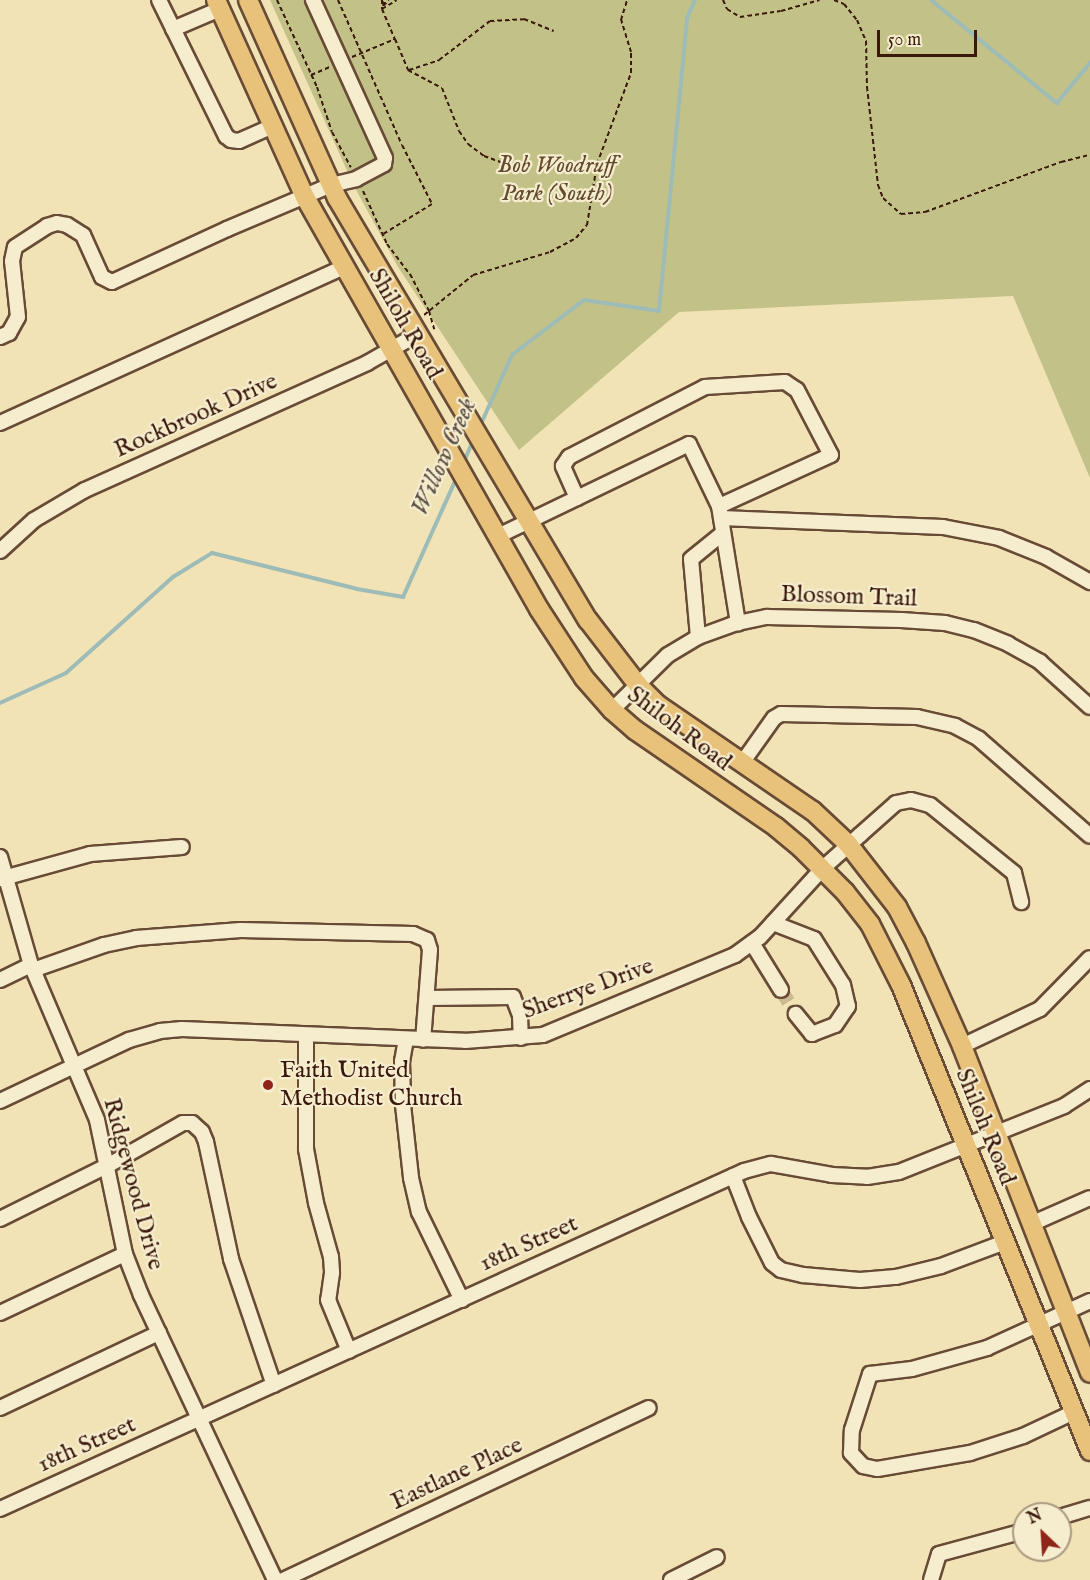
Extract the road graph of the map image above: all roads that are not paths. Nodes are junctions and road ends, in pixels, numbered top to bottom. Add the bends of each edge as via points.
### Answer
1 (159, 0) edge
2 (248, 0) edge
3 (313, 0) edge
4 (218, 5) edge
5 (173, 29) junction
6 (272, 126) junction
7 (331, 185) junction
8 (305, 197) junction
9 (344, 267) junction
10 (415, 329) junction
11 (0, 337) edge
12 (391, 349) junction
13 (0, 423) edge
14 (577, 498) junction
15 (720, 512) junction
16 (527, 521) junction
17 (723, 533) junction
18 (498, 536) junction
19 (0, 551) edge
20 (1090, 582) edge
21 (738, 623) junction
22 (698, 637) junction
23 (638, 685) junction
24 (1090, 707) edge
25 (612, 710) junction
26 (742, 763) junction
27 (1090, 836) edge
28 (848, 844) junction
29 (182, 847) dead end
30 (0, 856) edge
31 (823, 868) junction
32 (3, 878) edge
33 (1021, 902) dead end
34 (773, 922) junction
35 (752, 943) junction
36 (1090, 958) edge
37 (32, 968) junction
38 (0, 980) edge
39 (781, 990) tunnel mouth
40 (428, 998) junction
41 (796, 1014) tunnel mouth
42 (306, 1036) junction
43 (521, 1038) junction
44 (406, 1039) junction
45 (423, 1040) junction
46 (962, 1046) junction
47 (71, 1066) junction
48 (1090, 1089) edge
49 (0, 1101) edge
50 (995, 1134) junction
51 (967, 1145) junction
52 (107, 1166) junction
53 (734, 1176) junction
54 (1090, 1198) edge
55 (0, 1219) edge
56 (1031, 1224) junction
57 (1005, 1242) junction
58 (125, 1254) junction
59 (462, 1300) junction
60 (1090, 1301) edge
61 (1066, 1311) junction
62 (0, 1313) edge
63 (1038, 1323) junction
64 (159, 1333) junction
65 (349, 1351) junction
66 (1090, 1374) edge
67 (274, 1385) junction
68 (0, 1408) edge
69 (649, 1408) dead end
70 (1074, 1412) junction
71 (200, 1418) junction
72 (1090, 1451) edge
73 (1090, 1508) edge
74 (0, 1509) edge
75 (1072, 1513) edge
76 (1012, 1534) edge
77 (717, 1557) dead end
78 (275, 1580) edge
79 (283, 1580) edge
80 (671, 1580) edge
81 (931, 1580) edge

1 - 5 street
2 - 7 main road, Shiloh Road
3 - 7 street via 385,158 378,169
4 - 5 street
4 - 6 main road, Shiloh Road
5 - 6 street via 226,136 239,141
6 - 8 main road, Shiloh Road
7 - 8 street
7 - 10 main road, Shiloh Road
8 - 9 main road, Shiloh Road
8 - 11 street via 112,282 102,277 83,235 67,225 46,226 15,247 12,261 18,317 9,333
9 - 12 main road, Shiloh Road
9 - 13 street
10 - 12 street, Rockbrook Drive
10 - 16 main road, Shiloh Road
12 - 18 main road, Shiloh Road
12 - 19 street, Rockbrook Drive via 85,490 33,520
14 - 15 street via 689,444
14 - 15 street via 563,466 569,457 705,387 785,382 797,390 831,455
14 - 16 street
15 - 17 street
15 - 20 street via 943,527 999,538 1046,556
16 - 18 street
16 - 23 main road, Shiloh Road via 588,620
17 - 21 street
17 - 22 street via 691,559
18 - 25 main road, Shiloh Road via 565,650
21 - 22 street, Blossom Trail
21 - 24 street, Blossom Trail via 767,617 945,623 974,630 1040,662
22 - 23 street, Blossom Trail via 668,655
23 - 25 street, Blossom Trail
23 - 26 main road, Shiloh Road via 658,705
25 - 31 main road, Shiloh Road via 670,756 776,827
26 - 27 street via 780,714 917,717 955,726 979,739
26 - 28 main road, Shiloh Road via 806,806
28 - 31 street, Sherrye Drive
28 - 33 street, Sherrye Drive via 896,803 910,800 930,805 1014,873
28 - 46 main road, Shiloh Road via 897,907
29 - 32 street via 90,854
30 - 32 street, Ridgewood Drive
31 - 34 street, Sherrye Drive
31 - 51 main road, Shiloh Road via 870,924 901,985
32 - 37 street, Ridgewood Drive
34 - 35 street, Sherrye Drive
34 - 41 street via 814,939 843,985 848,1006 835,1025 812,1034
35 - 39 street
35 - 43 street, Sherrye Drive via 735,955 571,1025
36 - 46 street via 1040,1009
37 - 38 street
37 - 40 street via 136,938 241,930 413,934 427,940 430,950
37 - 47 street, Ridgewood Drive
40 - 43 street via 513,997 520,1015
40 - 45 street
42 - 44 street, Sherrye Drive
42 - 47 street, Sherrye Drive via 160,1031
42 - 65 street via 306,1149 331,1257 328,1300
43 - 45 street, Sherrye Drive
44 - 45 street, Sherrye Drive
44 - 59 street via 402,1061 403,1106 411,1178 419,1212
46 - 50 main road, Shiloh Road
47 - 49 street, Sherrye Drive
47 - 52 street, Ridgewood Drive via 97,1120
48 - 50 street, 18th Street via 1064,1106
50 - 51 street, 18th Street
50 - 56 main road, Shiloh Road
51 - 53 street, 18th Street via 899,1173 867,1177 832,1175 771,1164
51 - 57 main road, Shiloh Road
52 - 55 street
52 - 58 street, Ridgewood Drive
52 - 67 street via 183,1123 192,1123 201,1132 231,1260
53 - 57 street via 763,1248 781,1270 860,1281 896,1277
53 - 59 street, 18th Street
54 - 56 street
56 - 61 main road, Shiloh Road
57 - 63 main road, Shiloh Road
58 - 62 street
58 - 64 street, Ridgewood Drive
59 - 65 street, 18th Street
60 - 61 street
61 - 63 street
61 - 66 main road, Shiloh Road
63 - 70 main road, Shiloh Road
63 - 70 street via 987,1348 939,1363 870,1374 852,1430 851,1453 862,1466 877,1469 970,1453 1023,1436
64 - 68 street
64 - 71 street, Ridgewood Drive
65 - 67 street, 18th Street
67 - 71 street, 18th Street
69 - 79 street, Eastlane Place
70 - 72 main road, Shiloh Road
71 - 74 street, 18th Street
71 - 78 street, Ridgewood Drive
73 - 75 street
76 - 81 street via 939,1554
77 - 80 street

